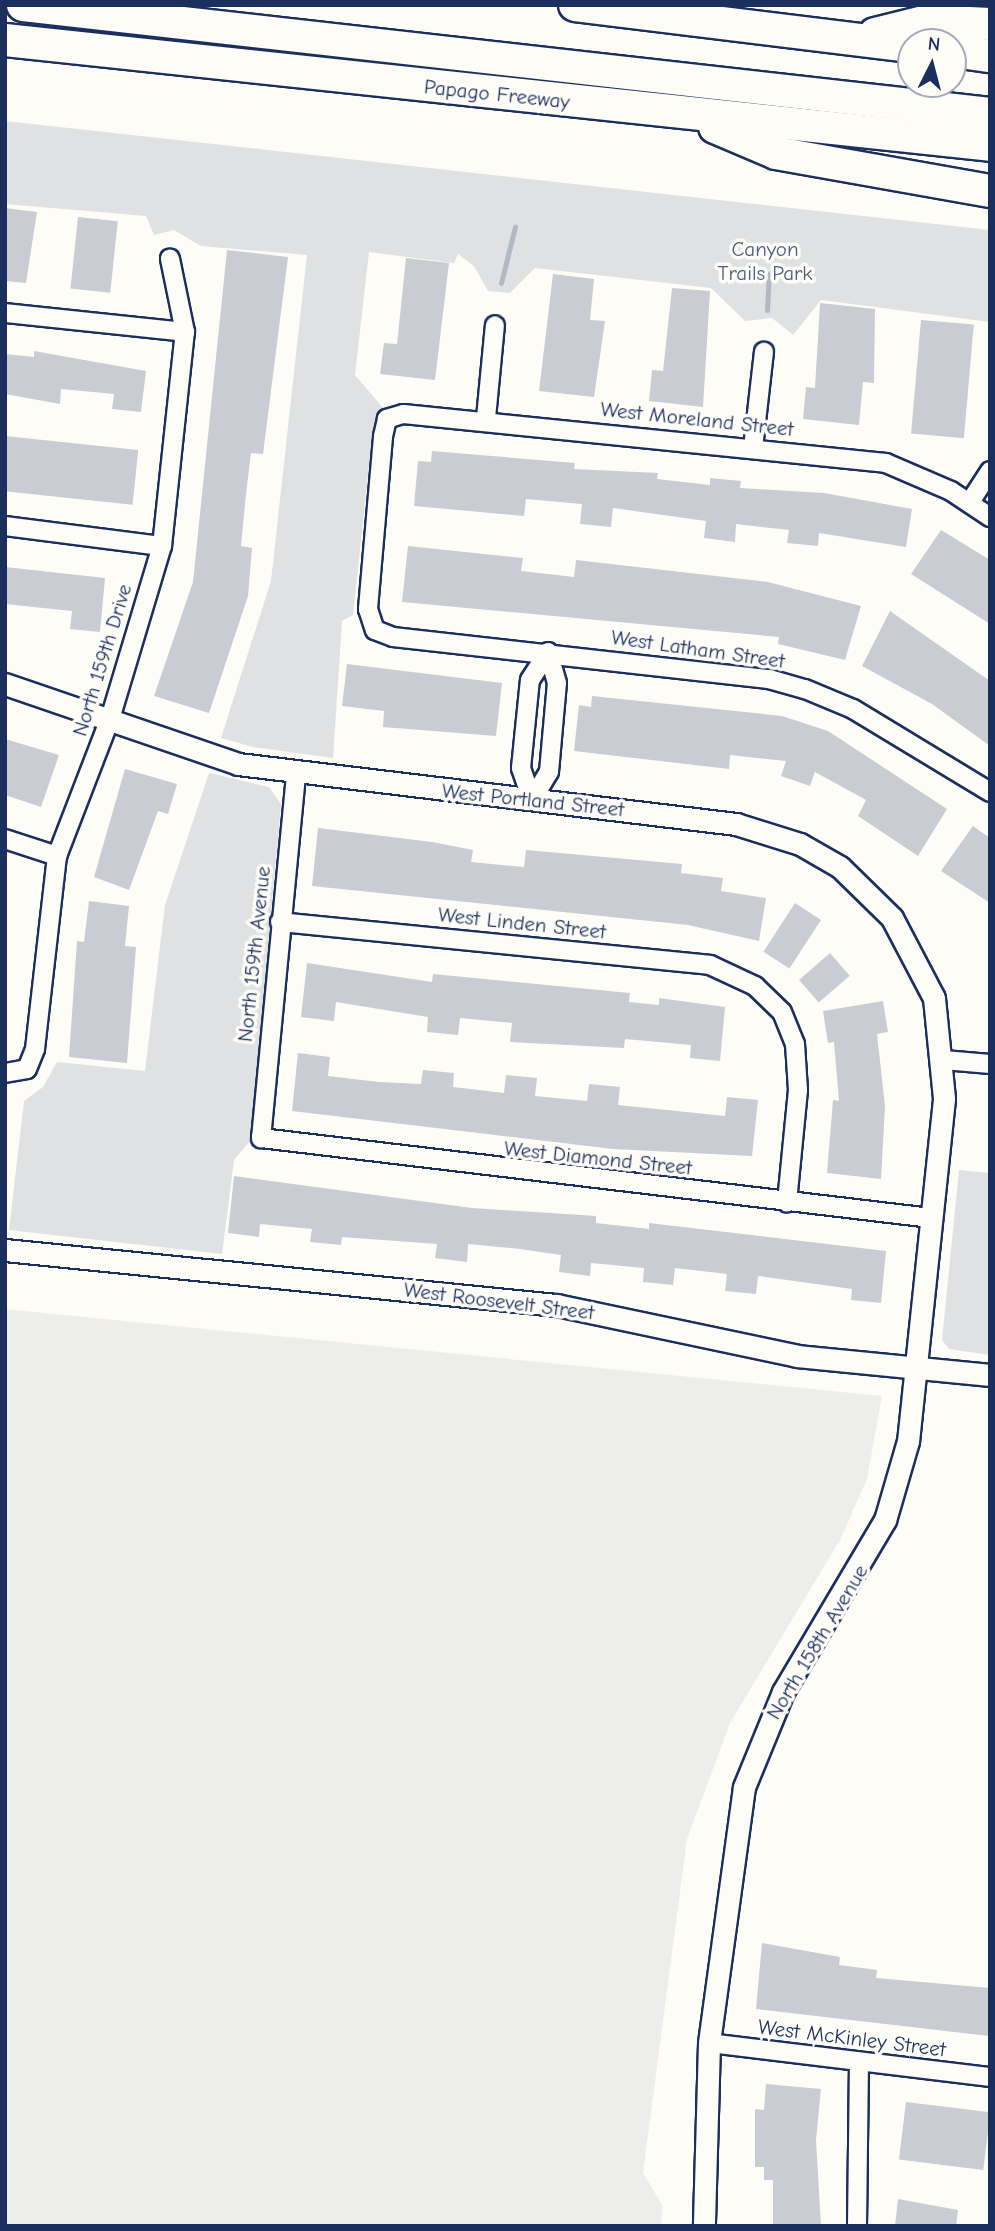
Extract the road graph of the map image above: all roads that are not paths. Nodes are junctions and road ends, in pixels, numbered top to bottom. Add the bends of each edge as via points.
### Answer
1 (23, 5) edge
2 (575, 5) edge
3 (990, 24) edge
4 (853, 39) junction
5 (5, 40) edge
6 (897, 44) edge
7 (967, 53) edge
8 (990, 56) edge
9 (685, 114) junction
10 (990, 114) edge
11 (990, 145) edge
12 (990, 191) edge
13 (170, 259) dead end
14 (5, 313) edge
15 (495, 325) dead end
16 (185, 332) junction
17 (764, 352) dead end
18 (486, 418) junction
19 (753, 448) junction
20 (990, 471) edge
21 (970, 502) junction
22 (990, 517) edge
23 (5, 526) edge
24 (162, 546) junction
25 (375, 630) joint
26 (548, 652) junction
27 (5, 684) edge
28 (110, 719) junction
29 (296, 775) junction
30 (990, 792) edge
31 (532, 800) junction
32 (5, 839) edge
33 (57, 856) junction
34 (280, 922) junction
35 (944, 1060) junction
36 (990, 1064) edge
37 (5, 1073) edge
38 (261, 1138) joint
39 (788, 1202) junction
40 (931, 1218) junction
41 (5, 1250) edge
42 (916, 1368) junction
43 (990, 1375) edge
44 (709, 2043) junction
45 (859, 2064) junction
46 (990, 2077) edge
47 (704, 2226) edge
48 (858, 2226) edge

1 - 10 highway
2 - 4 highway
3 - 4 highway via 929,21
4 - 6 highway
5 - 9 highway, Papago Freeway
7 - 8 highway
9 - 11 highway, Papago Freeway
9 - 12 highway via 776,153
13 - 16 street, North 159th Drive
14 - 16 street
15 - 18 street
16 - 24 street, North 159th Drive
17 - 19 street
18 - 19 street, West Moreland Street
18 - 25 street, West Moreland Street via 403,414 387,419 368,608
19 - 21 street, West Moreland Street via 886,463
20 - 21 street
21 - 22 street, West Moreland Street
23 - 24 street
24 - 28 street, North 159th Drive
25 - 26 street, West Latham Street
26 - 30 street, West Latham Street via 769,679 805,689 853,709
26 - 31 street via 556,683 549,772
26 - 31 street via 529,692 521,768
27 - 28 street, West Portland Street
28 - 29 street, West Portland Street via 239,764
28 - 33 street, North 159th Drive
29 - 31 street, West Portland Street
29 - 34 street, North 159th Avenue
31 - 35 street, West Portland Street via 736,824 800,844 840,867 892,918 915,957 941,1021
32 - 33 street
33 - 37 street, North 159th Drive via 27,1069
34 - 38 street, North 159th Avenue
34 - 39 street, West Linden Street via 710,965 755,986 782,1012 795,1044 798,1090
35 - 36 street
35 - 40 street, North 158th Avenue
38 - 39 street, West Diamond Street
39 - 40 street, West Diamond Street
40 - 42 street, North 158th Avenue
41 - 42 street, West Roosevelt Street via 556,1305 797,1356
42 - 43 street, West Roosevelt Street
42 - 44 street, North 158th Avenue via 908,1441 886,1520 756,1748 732,1843
44 - 45 street, West McKinley Street
44 - 47 street, North 158th Avenue
45 - 46 street, West McKinley Street
45 - 48 street

